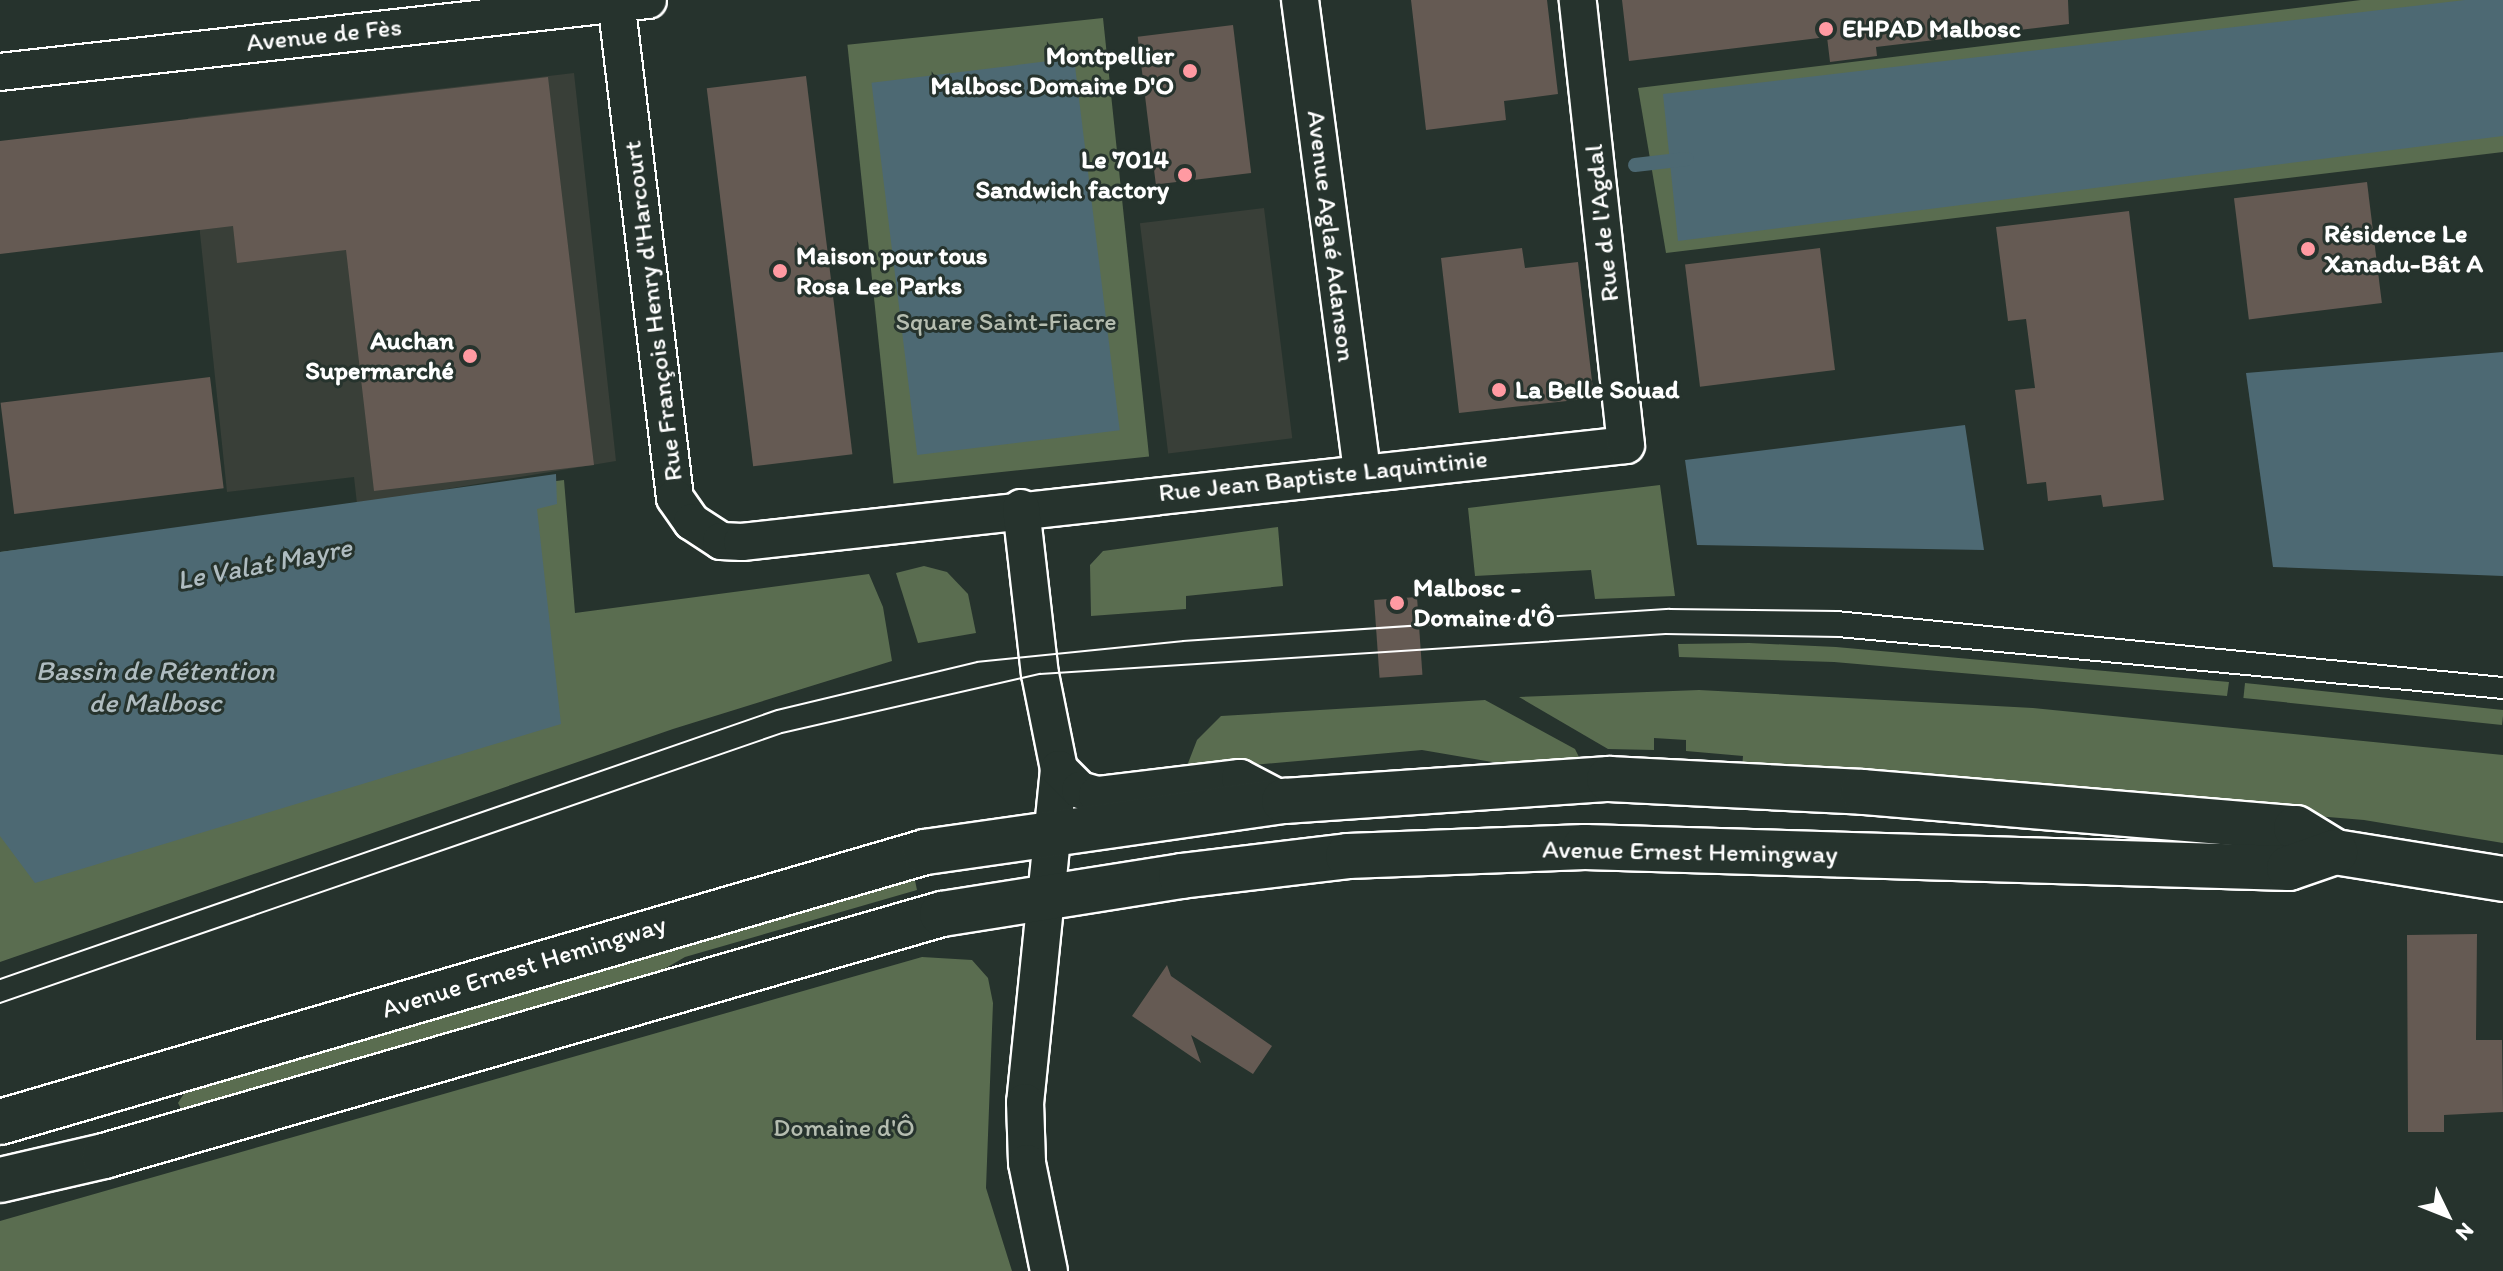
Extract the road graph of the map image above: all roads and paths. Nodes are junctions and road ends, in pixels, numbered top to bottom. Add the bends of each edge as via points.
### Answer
1 (1300, 0) edge
2 (1578, 0) edge
3 (627, 1) edge
4 (0, 72) edge
5 (1626, 445) joint
6 (1362, 472) junction
7 (1021, 508) junction
8 (1059, 769) junction
9 (1284, 801) junction
10 (1052, 831) junction
11 (2335, 852) junction
12 (2503, 879) edge
13 (1045, 896) junction
14 (0, 1122) edge
15 (0, 1180) edge
16 (1049, 1271) edge

1 - 6 street, Avenue Aglaé Adanson
2 - 5 street, Rue de l'Agdal
3 - 4 street, Avenue de Fès
3 - 7 street, Rue François Henry d'Harcourt via 675,498 692,522 721,541 742,542
5 - 6 street, Rue Jean Baptiste Laquintinie
6 - 7 street, Rue Jean Baptiste Laquintinie
7 - 8 street via 1038,665
8 - 9 street via 1080,790 1097,795 1240,778
8 - 10 street
9 - 10 main road, Avenue Ernest Hemingway
9 - 11 main road, Avenue Ernest Hemingway via 1658,780 2296,828
10 - 13 street
10 - 14 main road, Avenue Ernest Hemingway via 925,852 818,881
11 - 12 main road, Avenue Ernest Hemingway
11 - 13 main road, Avenue Ernest Hemingway via 2289,868 1537,849 1348,856
13 - 15 main road, Avenue Ernest Hemingway via 942,914 119,1152
13 - 16 street via 1025,1102 1027,1163

